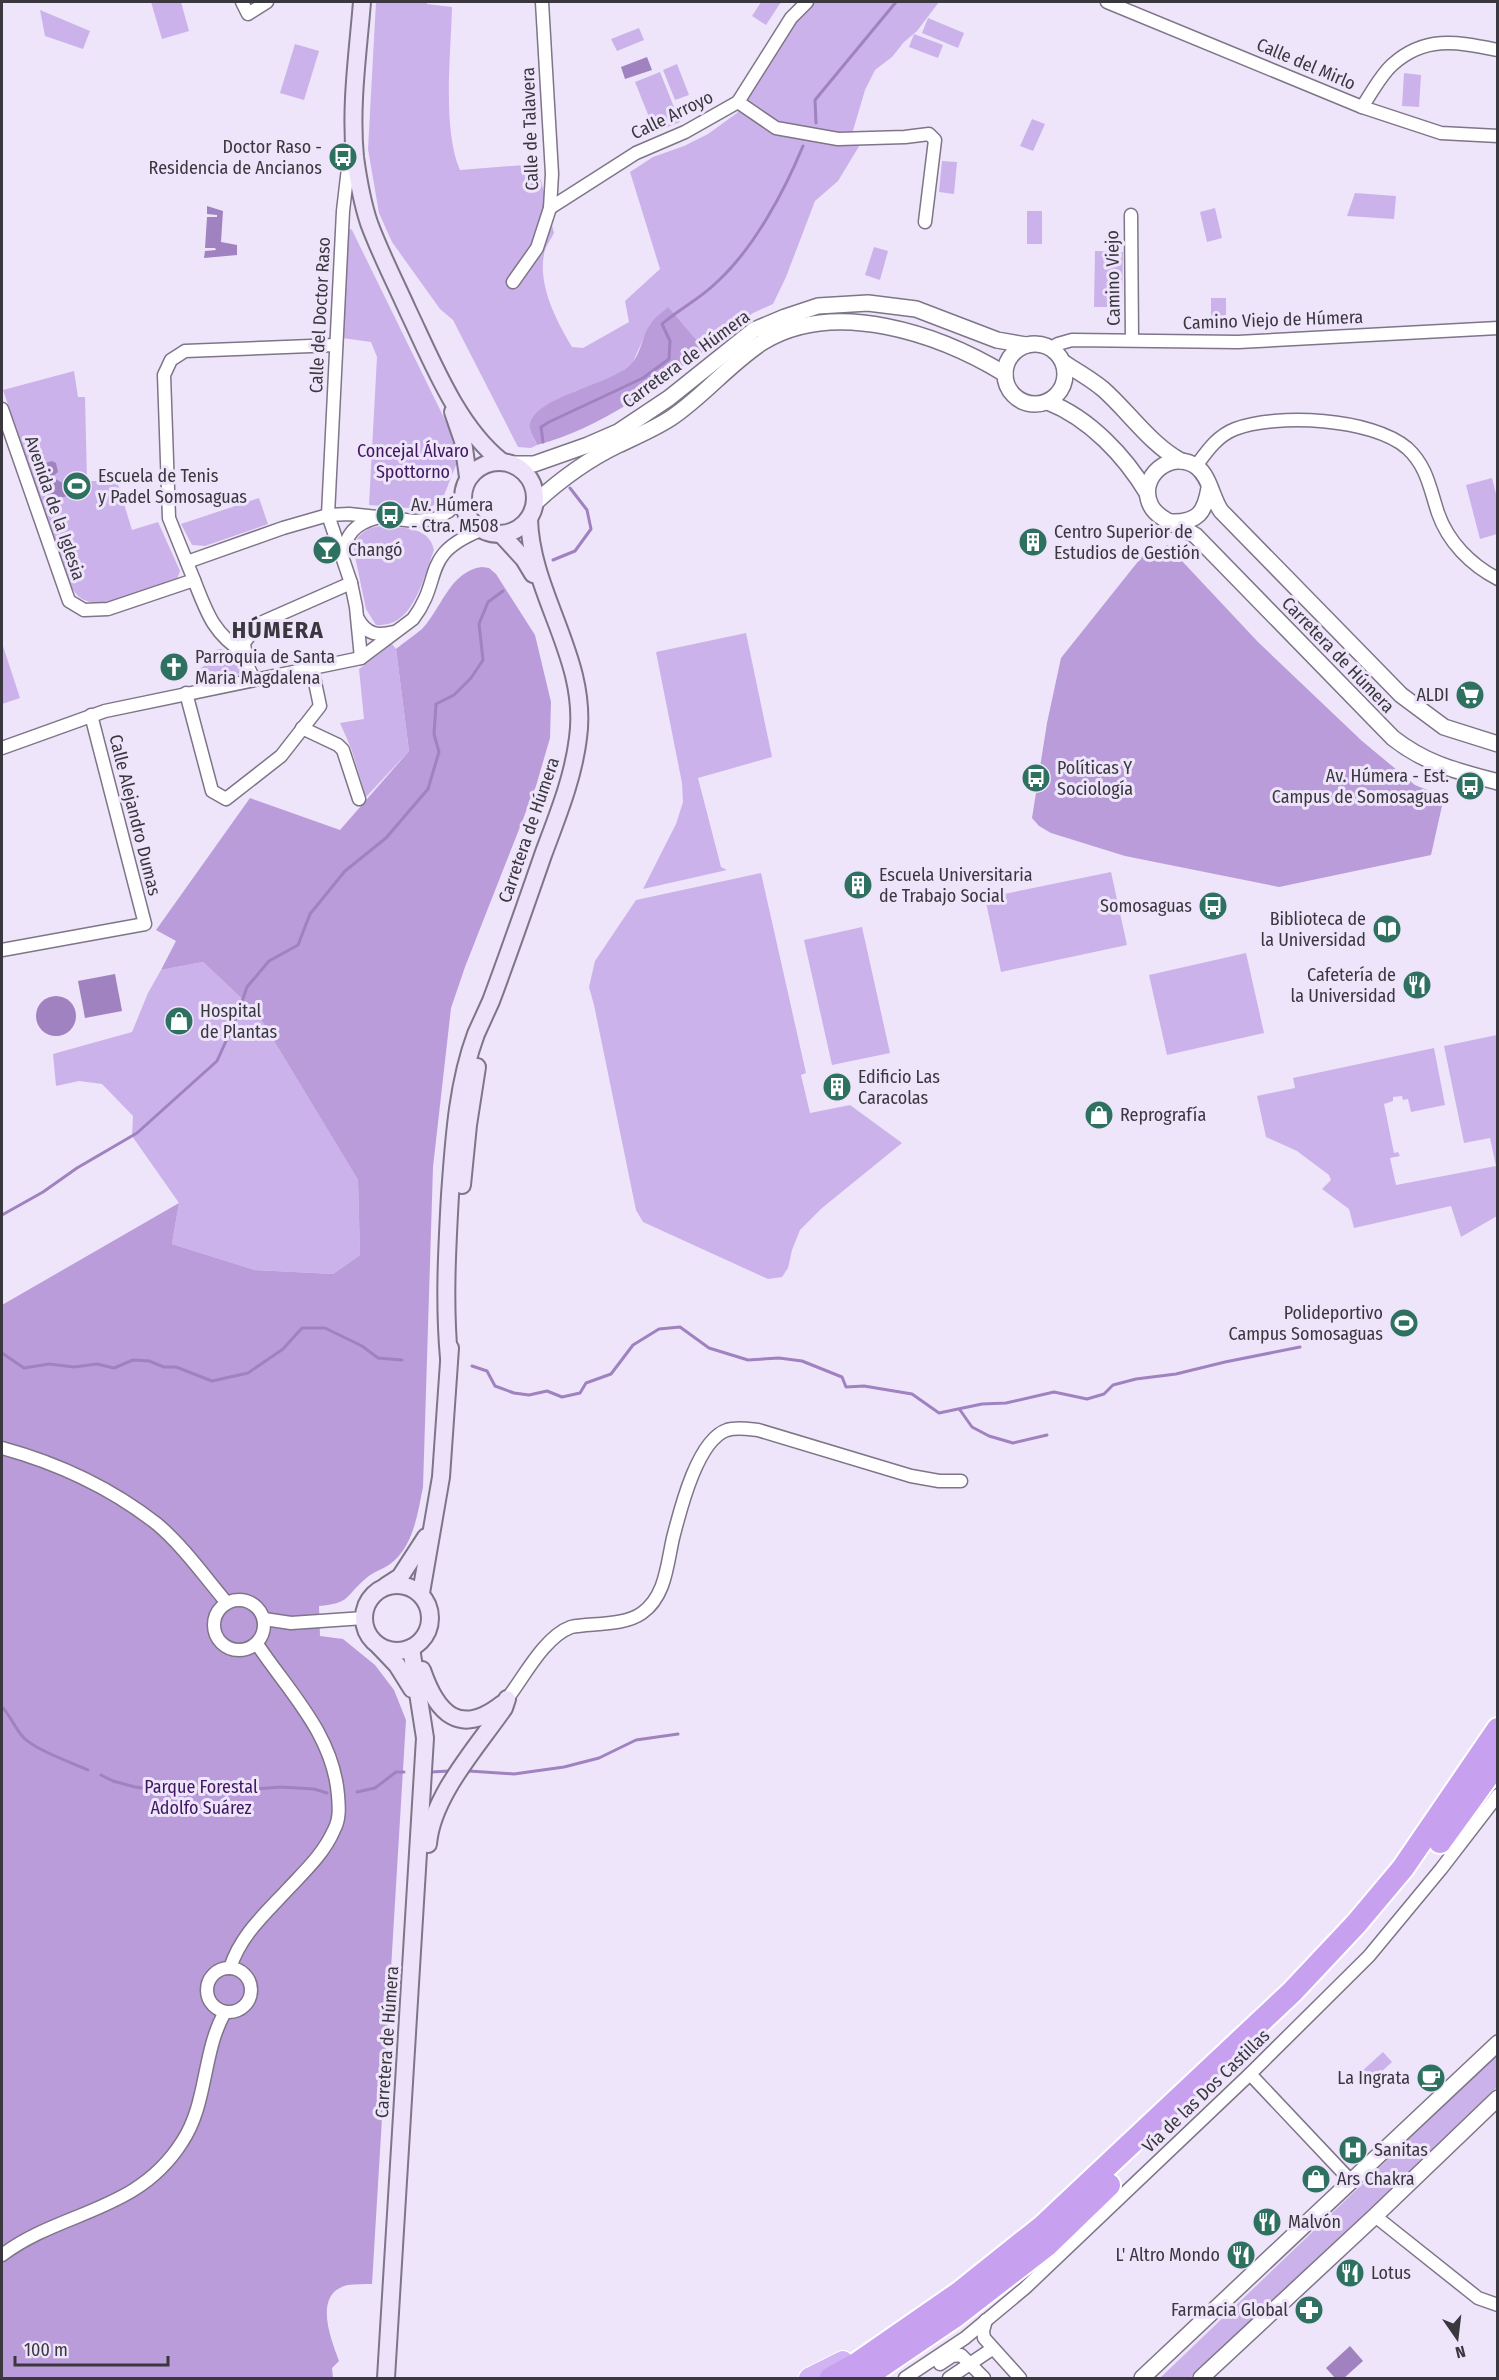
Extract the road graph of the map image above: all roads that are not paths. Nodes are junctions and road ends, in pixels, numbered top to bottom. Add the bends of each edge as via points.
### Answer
1 (242, 2) edge
2 (267, 2) edge
3 (362, 2) edge
4 (542, 2) edge
5 (807, 2) edge
6 (1107, 2) edge
7 (1497, 50) edge
8 (738, 102) junction
9 (1362, 107) junction
10 (354, 117) junction
11 (1497, 136) edge
12 (550, 208) junction
13 (1131, 215) dead end
14 (925, 222) dead end
15 (513, 282) dead end
16 (1497, 328) edge
17 (1132, 340) junction
18 (336, 345) junction
19 (1026, 345) junction
20 (1052, 348) junction
21 (1064, 363) junction
22 (1005, 374) junction
23 (444, 385) junction
24 (1048, 402) junction
25 (2, 409) edge
26 (591, 452) junction
27 (506, 462) junction
28 (1189, 463) junction
29 (468, 477) junction
30 (1209, 488) junction
31 (1147, 494) junction
32 (462, 495) junction
33 (536, 501) junction
34 (328, 515) junction
35 (380, 517) junction
36 (529, 519) junction
37 (1171, 522) junction
38 (481, 530) junction
39 (502, 534) junction
40 (342, 556) junction
41 (187, 562) junction
42 (1497, 579) edge
43 (194, 580) junction
44 (351, 583) junction
45 (549, 599) junction
46 (357, 617) junction
47 (398, 631) junction
48 (246, 637) junction
49 (224, 639) junction
50 (244, 652) junction
51 (361, 658) junction
52 (312, 668) junction
53 (254, 679) junction
54 (186, 693) junction
55 (91, 715) junction
56 (302, 728) junction
57 (1497, 744) edge
58 (2, 748) edge
59 (1497, 782) edge
60 (359, 800) dead end
61 (2, 950) edge
62 (2, 1448) edge
63 (961, 1481) dead end
64 (432, 1526) junction
65 (384, 1588) junction
66 (421, 1593) junction
67 (227, 1603) junction
68 (364, 1618) junction
69 (264, 1619) junction
70 (257, 1644) junction
71 (378, 1645) junction
72 (413, 1646) junction
73 (507, 1699) junction
74 (422, 1707) junction
75 (1497, 1729) edge
76 (1497, 1762) edge
77 (1497, 1795) edge
78 (416, 1893) junction
79 (230, 1968) junction
80 (225, 2012) junction
81 (1497, 2043) edge
82 (1250, 2074) junction
83 (1497, 2098) edge
84 (1351, 2181) junction
85 (1375, 2216) junction
86 (1047, 2245) junction
87 (2, 2255) edge
88 (959, 2293) junction
89 (1497, 2305) edge
90 (986, 2320) junction
91 (992, 2349) junction
92 (971, 2364) junction
93 (386, 2379) edge
94 (809, 2379) edge
95 (831, 2379) edge
96 (864, 2379) edge
97 (878, 2379) edge
98 (905, 2379) edge
99 (916, 2379) edge
100 (949, 2379) edge
101 (984, 2379) edge
102 (1020, 2379) edge
103 (1142, 2379) edge
104 (1201, 2379) edge

1 - 2 street via 248,14
3 - 10 main road
4 - 12 street, Calle de Talavera via 552,174
5 - 8 street, Calle Arroyo via 790,18
6 - 9 street, Calle del Mirlo
7 - 9 street via 1455,42 1420,46 1391,66
8 - 12 street, Calle Arroyo via 686,132 636,153
8 - 14 street via 776,128 838,139 933,136
9 - 11 street, Calle del Mirlo via 1442,133
10 - 18 street, Calle del Doctor Raso via 343,211
10 - 23 main road via 360,188 369,222
12 - 15 street, Calle de Talavera via 537,248
13 - 17 street, Camino Viejo
16 - 17 street, Camino Viejo de Húmera via 1238,342
17 - 20 street, Camino Viejo de Húmera via 1072,340
18 - 34 street, Calle del Doctor Raso
18 - 41 street via 185,351 171,360 164,375 170,518
19 - 20 street
19 - 22 street via 1010,358
19 - 26 street, Carretera de Húmera via 998,340 916,309 868,303 818,306 754,330 669,398
20 - 21 street
21 - 24 street via 1065,382
21 - 28 street via 1101,387 1163,449
22 - 24 street via 1009,389 1025,403
22 - 26 street, Carretera de Húmera via 950,347 887,327 824,321 763,342 674,416 648,432
23 - 27 main road via 487,450
23 - 29 main road via 463,441
24 - 31 street via 1078,417 1104,441
25 - 43 street, Avenida de la Iglesia via 69,601 84,610 108,609
26 - 27 street, Carretera de Húmera via 534,464
26 - 33 street, Carretera de Húmera
27 - 29 main road via 488,463
27 - 33 main road via 531,480
28 - 30 street via 1203,473
28 - 31 street via 1168,462 1157,469
28 - 42 street via 1234,429 1250,425 1324,421 1393,438 1407,448 1426,473 1442,522 1453,541 1467,558
29 - 32 main road
30 - 37 street via 1206,506 1196,517
30 - 57 street, Carretera de Húmera via 1221,512 1401,695 1444,727
31 - 37 street via 1151,507
32 - 35 street via 449,511 435,519
32 - 38 main road via 469,520
33 - 36 main road
34 - 35 street
34 - 40 street
34 - 41 street
35 - 40 street via 354,527
36 - 39 main road via 517,530
36 - 45 main road, Carretera de Húmera via 532,553
37 - 59 street, Carretera de Húmera via 1196,537 1413,754 1442,767
38 - 39 main road
38 - 47 street via 445,550 419,610
39 - 45 main road, Carretera de Húmera via 524,559
40 - 44 street
41 - 43 street
43 - 49 street via 213,626
44 - 46 street
44 - 48 street via 258,624
45 - 64 main road, Carretera de Húmera via 575,675 580,708 578,738 562,804 476,1035 454,1132 446,1320 449,1358 441,1477
46 - 47 street via 362,626 377,635
46 - 51 street
47 - 51 street
48 - 49 street
48 - 50 street
49 - 50 street
50 - 53 street
51 - 52 street
52 - 53 street
52 - 56 street via 320,706
53 - 54 street
54 - 55 street
54 - 56 street via 212,791 226,799 281,756
55 - 58 street
55 - 61 street, Calle Alejandro Dumas via 145,924
56 - 60 street via 338,745 345,754
62 - 67 street via 31,1456 114,1495 158,1526
63 - 73 street via 911,1476 758,1430 726,1430 708,1445 699,1461 679,1516 664,1579 651,1605 637,1616 562,1630
64 - 65 main road, Carretera de Húmera via 400,1577
64 - 66 main road, Carretera de Húmera
65 - 66 main road via 401,1585
65 - 68 main road via 370,1599
66 - 72 main road via 430,1620 427,1632
67 - 69 street via 249,1602
67 - 70 street via 216,1614 217,1637 235,1650
68 - 69 street via 291,1623
68 - 71 main road via 366,1630
69 - 70 street via 264,1632
70 - 79 street via 320,1734 337,1779 340,1813 321,1852 255,1922
71 - 72 main road via 397,1651
71 - 74 main road, Carretera de Húmera via 407,1679
72 - 73 main road via 433,1698 454,1718 481,1718
72 - 74 main road, Carretera de Húmera
73 - 78 main road via 437,1807 429,1831 425,1872
74 - 78 main road, Carretera de Húmera via 425,1738
75 - 88 highway via 1403,1868 1292,1992 1043,2226
76 - 86 highway via 1467,1807 1369,1932 1303,2001
77 - 82 street, Vía de las Dos Castillas via 1369,1956
78 - 93 main road, Carretera de Húmera
79 - 80 street via 213,1974 206,1989 211,2004
79 - 80 street via 245,1975 251,1994 237,2011
80 - 87 street via 216,2028 202,2099 183,2142 157,2174 123,2197 39,2233
81 - 84 street
82 - 84 street
82 - 90 street, Vía de las Dos Castillas via 1049,2266
83 - 85 street
84 - 103 street
85 - 89 street via 1478,2298
85 - 104 street
86 - 96 highway via 954,2317
86 - 97 highway via 976,2311
88 - 94 highway
88 - 95 highway
90 - 91 street via 983,2334
90 - 98 street, Vía de las Dos Castillas
91 - 92 street
91 - 102 street
92 - 99 street via 963,2356 955,2355
92 - 100 street
92 - 101 street

